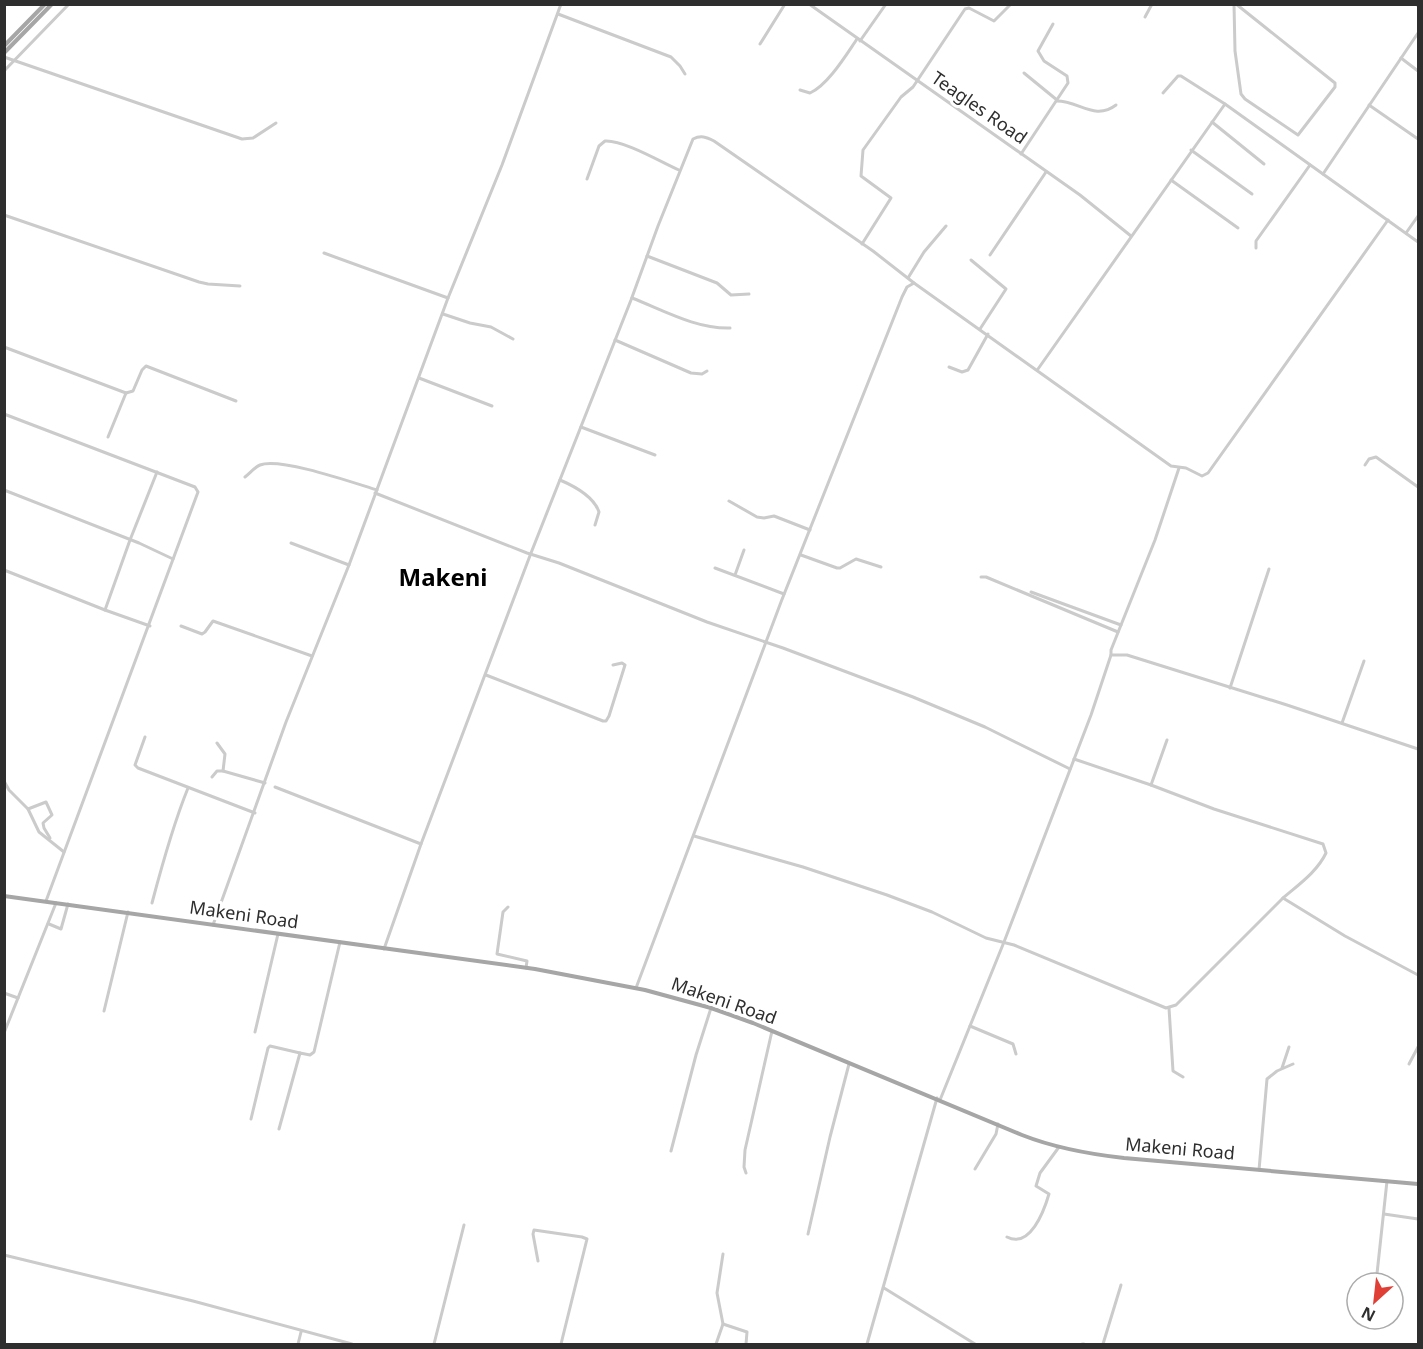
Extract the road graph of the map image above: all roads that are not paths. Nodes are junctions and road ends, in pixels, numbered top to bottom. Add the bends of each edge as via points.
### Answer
1 (45, 4) edge
2 (52, 4) edge
3 (69, 4) edge
4 (561, 4) edge
5 (785, 4) edge
6 (809, 4) edge
7 (886, 4) edge
8 (1011, 4) edge
9 (1152, 4) edge
10 (1235, 4) edge
11 (558, 14) junction
12 (1145, 17) dead end
13 (1053, 24) dead end
14 (1419, 33) edge
15 (859, 40) junction
16 (760, 44) dead end
17 (4, 46) edge
18 (4, 55) edge
19 (1401, 58) junction
20 (16, 60) junction
21 (4, 71) edge
22 (1419, 71) edge
23 (1024, 73) dead end
24 (685, 74) dead end
25 (916, 80) junction
26 (800, 90) dead end
27 (1163, 93) dead end
28 (1057, 100) junction
29 (1225, 104) junction
30 (1116, 105) dead end
31 (1369, 105) junction
32 (1212, 122) junction
33 (276, 123) dead end
34 (1419, 139) edge
35 (1191, 150) junction
36 (1021, 154) junction
37 (1264, 164) dead end
38 (1310, 165) junction
39 (680, 171) junction
40 (1046, 172) junction
41 (1323, 174) junction
42 (587, 179) dead end
43 (1171, 179) junction
44 (1252, 194) dead end
45 (4, 215) edge
46 (1419, 216) edge
47 (1388, 220) junction
48 (946, 226) dead end
49 (1238, 228) dead end
50 (1406, 233) junction
51 (1131, 236) junction
52 (1419, 242) edge
53 (862, 244) junction
54 (1256, 248) dead end
55 (324, 253) dead end
56 (990, 255) dead end
57 (647, 256) junction
58 (972, 260) dead end
59 (908, 278) junction
60 (915, 283) junction
61 (240, 286) dead end
62 (749, 294) dead end
63 (448, 298) junction
64 (632, 298) junction
65 (443, 314) junction
66 (730, 328) dead end
67 (980, 329) junction
68 (988, 334) junction
69 (513, 339) dead end
70 (615, 340) junction
71 (4, 346) edge
72 (949, 367) dead end
73 (1038, 369) junction
74 (707, 371) dead end
75 (419, 378) junction
76 (126, 393) junction
77 (236, 401) dead end
78 (492, 406) dead end
79 (4, 414) edge
80 (581, 427) junction
81 (108, 437) dead end
82 (655, 455) dead end
83 (1365, 465) dead end
84 (1179, 468) junction
85 (157, 472) junction
86 (245, 477) dead end
87 (560, 480) junction
88 (1419, 486) edge
89 (4, 489) edge
90 (376, 492) junction
91 (729, 501) dead end
92 (595, 525) dead end
93 (810, 530) junction
94 (130, 540) junction
95 (291, 543) dead end
96 (744, 550) dead end
97 (531, 553) junction
98 (801, 555) junction
99 (173, 559) junction
100 (349, 565) junction
101 (881, 567) dead end
102 (715, 568) dead end
103 (1269, 569) dead end
104 (4, 570) edge
105 (735, 575) junction
106 (981, 577) dead end
107 (1031, 592) dead end
108 (784, 594) junction
109 (105, 610) junction
110 (1121, 625) junction
111 (150, 626) junction
112 (181, 626) dead end
113 (1118, 632) junction
114 (766, 642) junction
115 (1111, 655) junction
116 (312, 656) junction
117 (1364, 661) dead end
118 (613, 665) dead end
119 (486, 675) junction
120 (1230, 688) junction
121 (1342, 723) junction
122 (145, 737) dead end
123 (1167, 740) dead end
124 (217, 743) dead end
125 (1419, 749) edge
126 (1074, 759) junction
127 (1070, 769) junction
128 (222, 771) junction
129 (212, 777) dead end
130 (4, 781) edge
131 (265, 784) junction
132 (1151, 785) junction
133 (275, 787) dead end
134 (188, 788) junction
135 (28, 809) junction
136 (255, 813) junction
137 (694, 836) junction
138 (52, 842) junction
139 (421, 844) junction
140 (64, 852) junction
141 (4, 896) edge
142 (1283, 898) junction
143 (46, 901) junction
144 (57, 902) junction
145 (152, 903) dead end
146 (68, 904) junction
147 (508, 908) dead end
148 (128, 912) junction
149 (49, 924) junction
150 (213, 925) junction
151 (278, 934) junction
152 (340, 942) junction
153 (1004, 942) junction
154 (384, 949) junction
155 (526, 968) junction
156 (1419, 975) edge
157 (636, 988) junction
158 (4, 993) edge
159 (18, 998) junction
160 (711, 1008) junction
161 (1169, 1008) junction
162 (104, 1011) dead end
163 (970, 1026) junction
164 (772, 1031) junction
165 (255, 1032) dead end
166 (4, 1033) edge
167 (1289, 1047) dead end
168 (1419, 1047) edge
169 (300, 1053) junction
170 (1016, 1054) dead end
171 (850, 1062) junction
172 (1293, 1064) dead end
173 (1409, 1064) dead end
174 (1282, 1068) junction
175 (1183, 1077) dead end
176 (938, 1099) junction
177 (251, 1119) dead end
178 (998, 1124) junction
179 (279, 1129) dead end
180 (1059, 1147) junction
181 (671, 1151) dead end
182 (975, 1169) dead end
183 (1259, 1170) junction
184 (746, 1173) dead end
185 (1387, 1181) junction
186 (1419, 1184) edge
187 (1384, 1214) junction
188 (1419, 1219) edge
189 (464, 1225) dead end
190 (808, 1234) dead end
191 (1007, 1237) dead end
192 (723, 1254) dead end
193 (4, 1255) edge
194 (538, 1261) dead end
195 (1378, 1271) edge
196 (1120, 1285) dead end
197 (884, 1288) junction
198 (723, 1324) junction
199 (300, 1332) junction
200 (298, 1344) edge
201 (352, 1344) edge
202 (434, 1344) edge
203 (561, 1344) edge
204 (717, 1344) edge
205 (746, 1344) edge
206 (867, 1344) edge
207 (975, 1344) edge
208 (1102, 1344) edge

1 - 17 main road
2 - 18 main road
3 - 20 street
4 - 11 street
5 - 16 street
6 - 15 street, Teagles Road
7 - 15 street
8 - 25 street via 994,21 964,9
9 - 12 street
10 - 10 street via 1335,83 1298,135 1242,94 1235,51
11 - 24 street via 671,57
11 - 63 street
13 - 28 street via 1038,51 1044,61 1069,79
14 - 19 street
15 - 25 street, Teagles Road
15 - 26 street via 815,91
18 - 20 street
19 - 22 street
19 - 31 street
20 - 21 street
20 - 33 street via 242,139 253,138
23 - 28 street
25 - 36 street, Teagles Road
25 - 53 street via 863,150 861,176 891,196 891,200
27 - 29 street via 1181,76
28 - 30 street via 1100,112
28 - 36 street
29 - 32 street
29 - 38 street
31 - 34 street
31 - 41 street
32 - 35 street
32 - 37 street
35 - 43 street
35 - 44 street
36 - 40 street, Teagles Road
38 - 41 street
38 - 54 street via 1256,241
39 - 42 street via 609,140 599,146
39 - 53 street via 693,139 705,137
39 - 57 street
40 - 51 street, Teagles Road
40 - 56 street
41 - 47 street
43 - 49 street
43 - 51 street
45 - 61 street via 199,282
46 - 50 street
47 - 50 street
47 - 84 street via 1208,472 1202,476
48 - 59 street
50 - 52 street
51 - 73 street
53 - 59 street
55 - 63 street
57 - 62 street via 717,283 731,295
57 - 64 street
58 - 67 street via 1006,289
59 - 60 street
60 - 67 street
60 - 93 street via 907,287 902,297
63 - 65 street
64 - 66 street via 715,328
64 - 70 street
65 - 69 street via 491,327
65 - 75 street
67 - 68 street
68 - 72 street via 968,370
68 - 73 street
70 - 74 street via 691,373
70 - 80 street
71 - 76 street
73 - 84 street
75 - 78 street
75 - 90 street
76 - 77 street via 133,392 146,366
76 - 81 street
79 - 85 street
80 - 82 street
80 - 87 street
83 - 88 street via 1376,457
84 - 110 street
85 - 94 street
85 - 99 street via 195,487 198,492
86 - 90 street via 259,465 271,464 313,470
87 - 92 street via 595,503 599,512
87 - 97 street
89 - 94 street
90 - 97 street
90 - 100 street
91 - 93 street via 757,517 778,517
93 - 98 street
94 - 99 street
94 - 109 street
95 - 100 street
96 - 105 street
97 - 114 street
97 - 119 street
98 - 101 street via 837,568 856,559
98 - 108 street
99 - 111 street
100 - 116 street
102 - 105 street
103 - 120 street
104 - 109 street
105 - 108 street
106 - 113 street
107 - 110 street
108 - 114 street
109 - 111 street
110 - 113 street
111 - 140 street
112 - 116 street via 202,634 213,621
113 - 115 street
114 - 127 street via 985,727
114 - 137 street
115 - 120 street via 1127,656
115 - 126 street
116 - 131 street
117 - 121 street
118 - 119 street via 625,665 606,721
119 - 139 street
120 - 121 street
121 - 125 street
122 - 134 street via 136,766
123 - 132 street
124 - 128 street via 225,753
126 - 127 street
126 - 132 street
127 - 153 street
128 - 129 street
128 - 131 street
130 - 135 street
131 - 136 street
132 - 142 street via 1323,844 1326,853 1321,862
133 - 139 street
134 - 136 street
134 - 145 street
135 - 138 street via 36,829
135 - 138 street via 46,802 52,816 43,825
136 - 150 street
137 - 153 street via 887,895
137 - 157 street
138 - 140 street
139 - 154 street
140 - 143 street
141 - 143 main road, Makeni Road
142 - 156 street
142 - 161 street
143 - 144 main road, Makeni Road
144 - 146 main road, Makeni Road
144 - 149 street
146 - 148 main road, Makeni Road
146 - 149 street via 61,929
147 - 155 street via 503,912 497,954 527,961
148 - 150 main road, Makeni Road
148 - 162 street
149 - 159 street
150 - 151 main road, Makeni Road
151 - 152 main road, Makeni Road
151 - 165 street
152 - 154 main road, Makeni Road
152 - 169 street via 314,1052
153 - 161 street
153 - 163 street
154 - 155 main road, Makeni Road
155 - 157 main road, Makeni Road
157 - 160 main road, Makeni Road
158 - 159 street
159 - 166 street
160 - 164 main road, Makeni Road
160 - 181 street
161 - 175 street via 1173,1071
163 - 170 street via 1013,1044
163 - 176 street
164 - 171 main road, Makeni Road
164 - 184 street via 745,1150
167 - 174 street
168 - 173 street
169 - 177 street via 276,1046 268,1048
169 - 179 street
171 - 176 main road, Makeni Road
171 - 190 street
172 - 174 street
174 - 183 street via 1267,1082
176 - 178 main road, Makeni Road
176 - 197 street
178 - 180 main road, Makeni Road
178 - 182 street
180 - 183 main road, Makeni Road via 1101,1156
180 - 191 street via 1036,1179 1036,1186 1049,1194 1037,1223 1020,1239
183 - 185 main road, Makeni Road
185 - 186 main road, Makeni Road
185 - 187 street
187 - 188 street
187 - 195 street
189 - 202 street
192 - 198 street via 717,1293
193 - 199 street
194 - 203 street via 534,1230 587,1239
196 - 208 street
197 - 206 street
197 - 207 street
198 - 204 street
198 - 205 street via 747,1332
199 - 200 street
199 - 201 street

